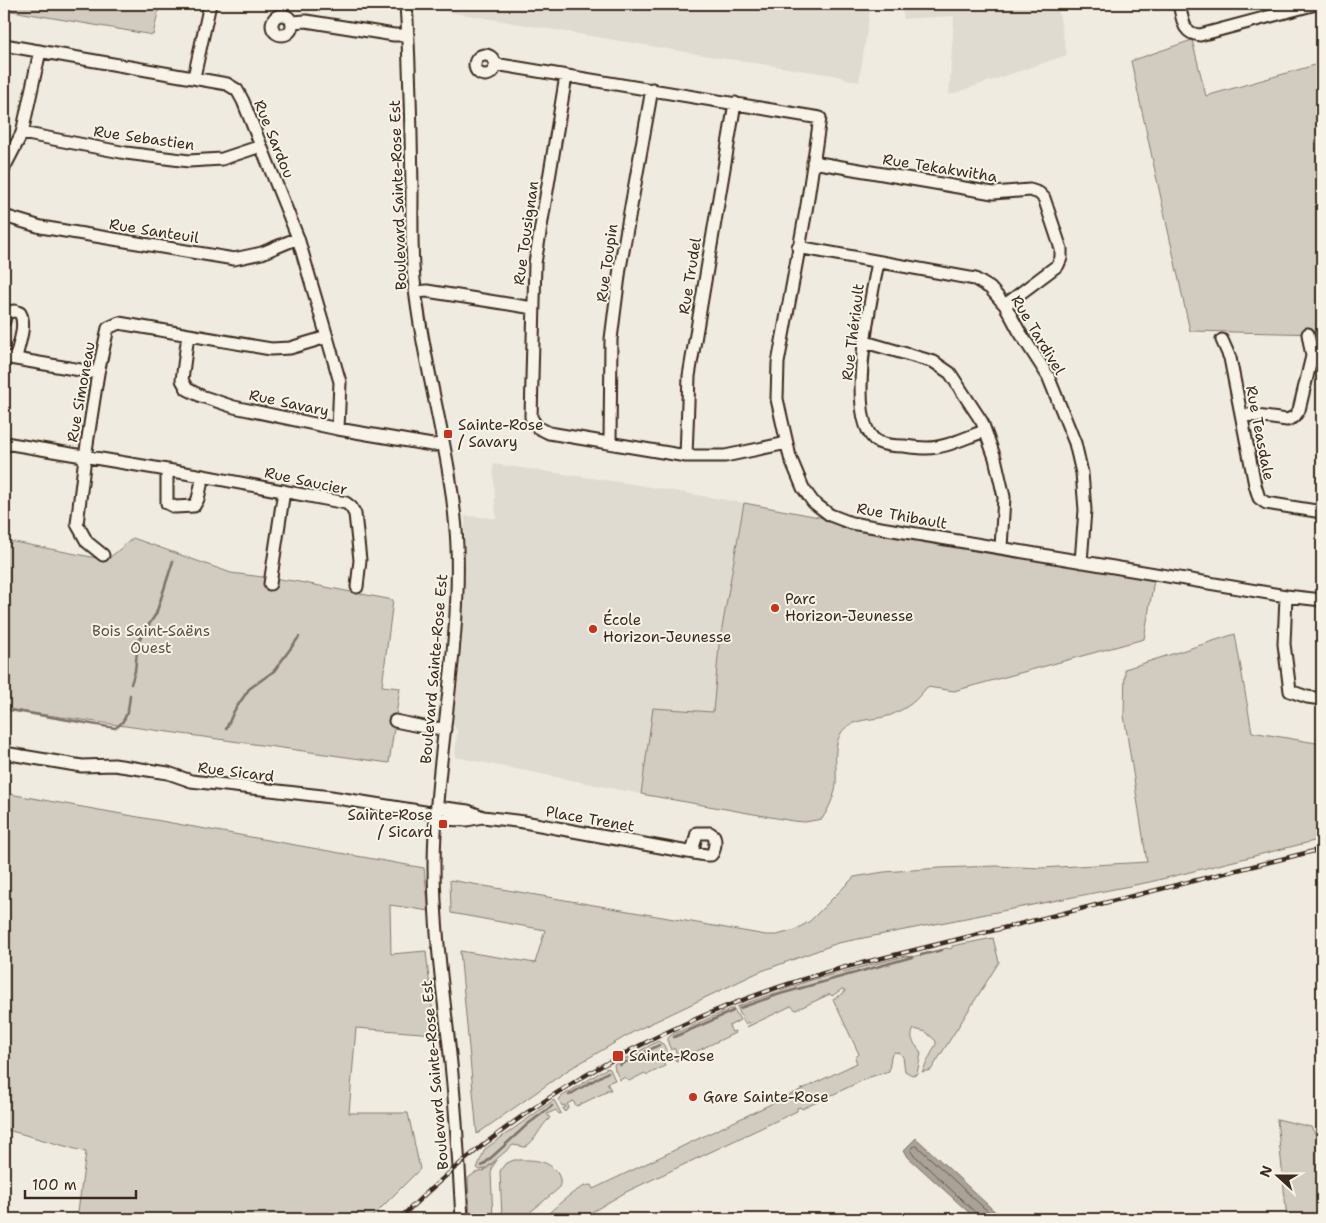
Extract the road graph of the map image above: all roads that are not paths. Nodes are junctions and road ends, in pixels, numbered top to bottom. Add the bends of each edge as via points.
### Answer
1 (210, 4) edge
2 (406, 4) edge
3 (1179, 4) edge
4 (1316, 4) edge
5 (292, 22) dead end
6 (408, 35) junction
7 (4, 45) edge
8 (40, 51) junction
9 (495, 64) dead end
10 (566, 76) junction
11 (194, 77) junction
12 (652, 89) junction
13 (734, 103) junction
14 (22, 133) junction
15 (261, 146) junction
16 (813, 162) junction
17 (4, 168) edge
18 (4, 216) edge
19 (298, 238) junction
20 (798, 247) junction
21 (878, 262) junction
22 (416, 292) junction
23 (1005, 305) junction
24 (533, 308) junction
25 (4, 321) edge
26 (1308, 334) dead end
27 (188, 335) junction
28 (327, 337) junction
29 (1222, 340) dead end
30 (865, 342) junction
31 (10, 358) edge
32 (98, 372) junction
33 (1241, 414) junction
34 (338, 429) junction
35 (985, 431) junction
36 (610, 442) junction
37 (787, 443) junction
38 (442, 444) junction
39 (4, 446) edge
40 (686, 456) junction
41 (85, 457) junction
42 (167, 470) junction
43 (203, 476) junction
44 (284, 491) junction
45 (1322, 512) edge
46 (1001, 548) junction
47 (103, 555) dead end
48 (1081, 562) junction
49 (270, 584) dead end
50 (357, 587) dead end
51 (1286, 596) junction
52 (1322, 600) edge
53 (1322, 700) edge
54 (395, 721) dead end
55 (445, 729) junction
56 (4, 753) edge
57 (437, 813) junction
58 (692, 852) dead end
59 (462, 1219) edge

1 - 11 street
2 - 6 street, Boulevard Sainte-Rose Est
3 - 4 street via 1186,29 1200,35
5 - 6 street via 306,21
6 - 22 street, Boulevard Sainte-Rose Est
7 - 8 street, Rue Sardou
8 - 11 street, Rue Sardou
8 - 14 street
9 - 10 street
10 - 12 street
10 - 24 street, Rue Tousignan via 536,257
11 - 15 street, Rue Sardou via 228,84 237,90
12 - 13 street
12 - 36 street, Rue Toupin via 619,277 612,339
13 - 16 street, Rue Thibault via 820,118
13 - 40 street, Rue Trudel via 689,376
14 - 15 street, Rue Sebastien via 126,153 189,161 222,159
14 - 17 street
15 - 19 street, Rue Sardou
16 - 20 street, Rue Thibault
16 - 23 street, Rue Tekakwitha via 993,193 1030,190 1039,193 1044,198 1061,258 1058,264
18 - 19 street, Rue Santeuil via 41,227 234,259 262,253
19 - 28 street, Rue Sardou
20 - 21 street, Rue Tardivel
20 - 37 street, Rue Thibault via 778,363 777,399
21 - 23 street, Rue Tardivel via 975,279 990,288
21 - 30 street, Rue Thériault
22 - 24 street
22 - 38 street, Boulevard Sainte-Rose Est
23 - 48 street, Rue Tardivel via 1048,376 1074,443 1082,473 1085,510
24 - 36 street, Rue Tousignan via 531,417 537,427 549,433
25 - 31 street via 9,311 22,316
26 - 33 street via 1312,356 1294,417 1287,420
27 - 28 street, Rue Simoneau via 271,349 290,348
27 - 32 street, Rue Simoneau via 119,323 114,325 108,328
27 - 34 street, Rue Savary via 182,380 187,388 234,407
28 - 34 street, Rue Sardou via 340,382
29 - 33 street, Rue Teasdale via 1230,358
30 - 35 street via 934,362 950,373
30 - 35 street, Rue Thériault via 860,376 861,405 868,432 877,442 927,448
31 - 32 street
32 - 41 street, Rue Simoneau
33 - 45 street, Rue Teasdale via 1259,498 1266,503
34 - 38 street, Rue Savary
35 - 46 street via 996,458 1004,497
36 - 40 street, Rue Tousignan
37 - 40 street, Rue Tousignan via 725,456
37 - 46 street, Rue Thibault via 803,488 813,502 830,515 850,523
38 - 55 street, Boulevard Sainte-Rose Est via 457,556 456,613
39 - 41 street, Rue Saucier via 11,444
41 - 42 street, Rue Saucier
41 - 47 street, Rue Simoneau via 78,524 86,542
42 - 43 street, Rue Saucier
42 - 43 street via 167,502 175,507 194,506
43 - 44 street, Rue Saucier
44 - 49 street
44 - 50 street, Rue Saucier via 346,502 352,507 360,560
46 - 48 street, Rue Thibault
48 - 51 street, Rue Thibault
51 - 52 street, Rue Thibault
51 - 53 street via 1284,644 1290,690
54 - 55 street
55 - 57 street, Boulevard Sainte-Rose Est
56 - 57 street, Rue Sicard via 82,766 114,765 168,773 191,781 332,796
57 - 58 street, Place Trenet via 467,820 483,817 524,822
57 - 59 street, Boulevard Sainte-Rose Est via 435,915 453,1083

